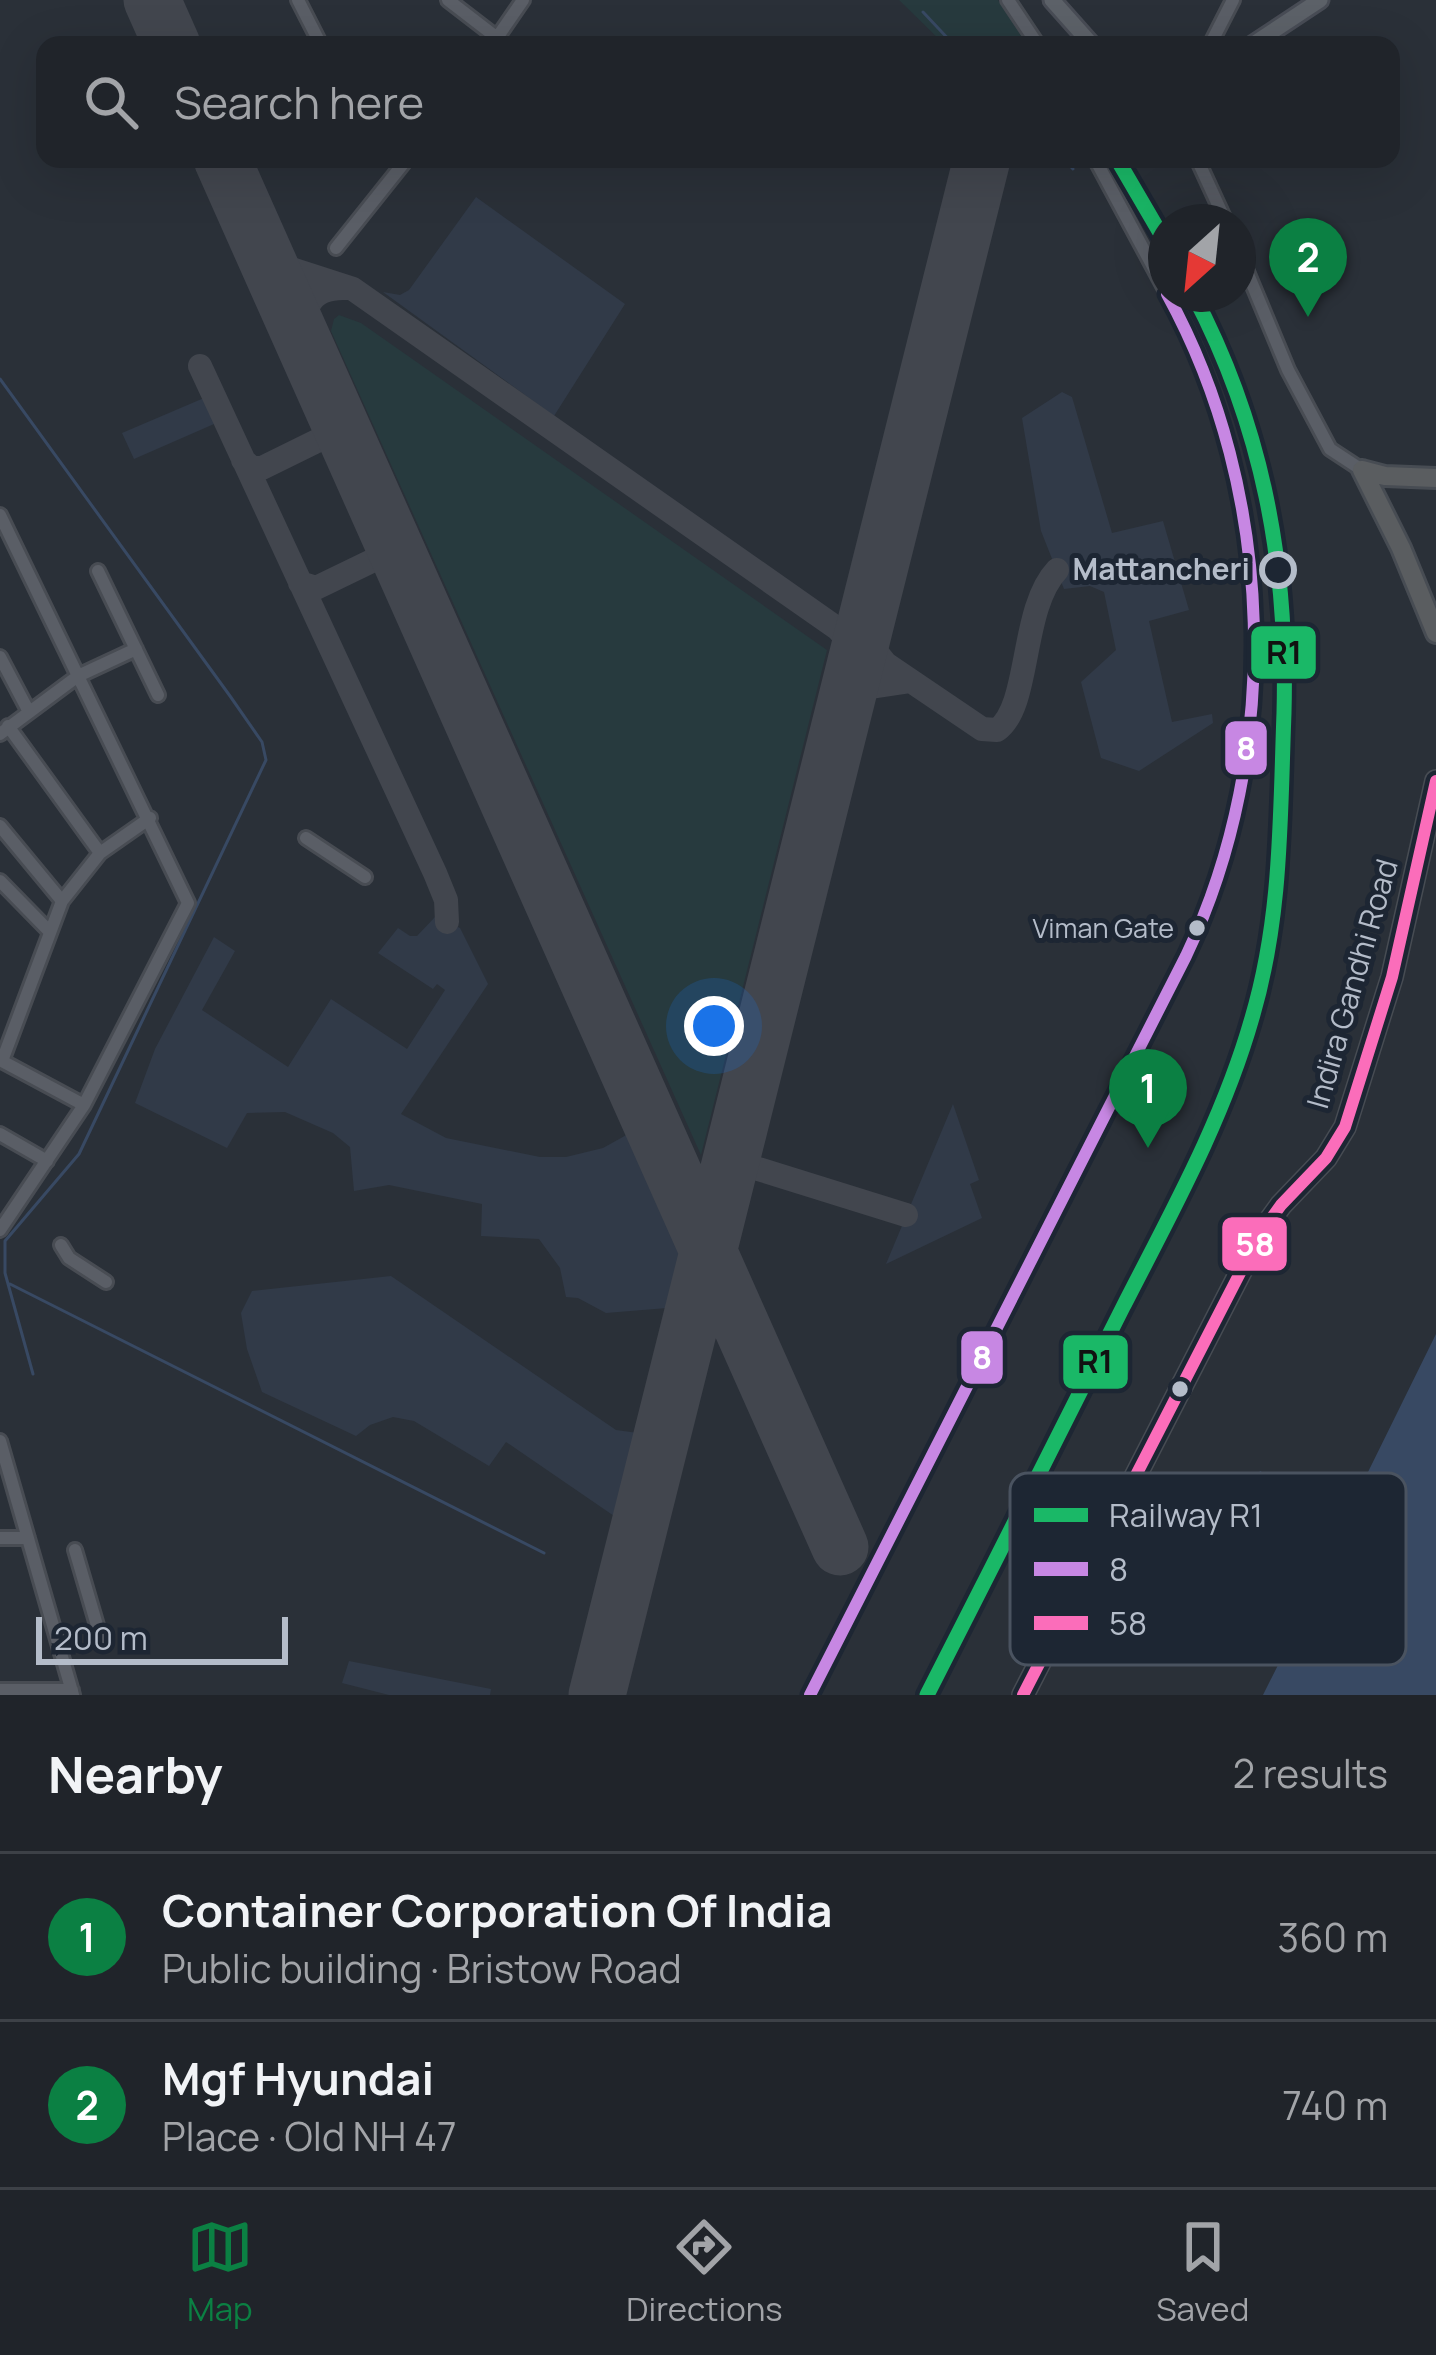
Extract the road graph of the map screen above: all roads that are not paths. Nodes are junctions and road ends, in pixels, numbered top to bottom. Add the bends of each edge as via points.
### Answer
1 (298, 0) edge
2 (448, 0) edge
3 (524, 0) edge
4 (1008, 0) edge
5 (1052, 0) edge
6 (1233, 0) edge
7 (1320, 0) edge
8 (316, 36) edge
9 (488, 36) edge
10 (498, 36) edge
11 (1032, 36) edge
12 (1083, 36) edge
13 (1215, 36) edge
14 (1266, 36) edge
15 (386, 168) edge
16 (398, 168) edge
17 (1100, 168) edge
18 (1201, 168) edge
19 (391, 177) junction
20 (1218, 204) edge
21 (336, 248) dead end
22 (1148, 258) edge
23 (1256, 293) edge
24 (1175, 312) edge
25 (1362, 470) junction
26 (1436, 478) edge
27 (0, 515) edge
28 (98, 571) dead end
29 (1436, 633) edge
30 (136, 649) junction
31 (1, 659) edge
32 (78, 676) junction
33 (158, 695) dead end
34 (28, 712) junction
35 (4, 730) edge
36 (1436, 781) edge
37 (150, 818) junction
38 (0, 826) edge
39 (306, 838) dead end
40 (100, 853) junction
41 (365, 878) dead end
42 (0, 881) edge
43 (62, 901) junction
44 (48, 930) junction
45 (1, 1061) edge
46 (84, 1105) junction
47 (0, 1134) edge
48 (47, 1161) junction
49 (0, 1202) edge
50 (14, 1209) junction
51 (0, 1230) edge
52 (61, 1245) dead end
53 (106, 1282) dead end
54 (0, 1441) edge
55 (1137, 1473) edge
56 (0, 1538) edge
57 (28, 1538) junction
58 (75, 1550) dead end
59 (101, 1639) dead end
60 (1038, 1665) edge
61 (0, 1690) edge
62 (72, 1693) edge
63 (810, 1695) edge
64 (1023, 1695) edge

1 - 8 street
2 - 9 street
3 - 10 street
4 - 11 street
5 - 12 main road
6 - 13 street
7 - 14 main road
15 - 19 street
16 - 19 street
17 - 22 street
18 - 20 street
19 - 21 street
23 - 25 street via 1330,449
24 - 63 street via 1223,419 1244,514 1254,683 1228,849 1186,956
25 - 26 highway
25 - 29 highway
27 - 32 street
28 - 30 street
30 - 32 street
30 - 33 street
31 - 34 street
32 - 34 street
32 - 37 street
34 - 35 street
35 - 40 street
36 - 55 highway, Indira Gandhi Road via 1392,976 1345,1127 1260,1234
37 - 40 street
37 - 46 street via 188,903
38 - 43 street
39 - 41 street
40 - 43 street
42 - 44 street
43 - 44 street
44 - 45 street
45 - 46 street
46 - 48 street
47 - 48 street
48 - 50 street
49 - 50 street
50 - 51 street
52 - 53 street
54 - 57 street
56 - 57 street
57 - 62 street
58 - 59 street
60 - 64 highway, Indira Gandhi Road
61 - 62 street

